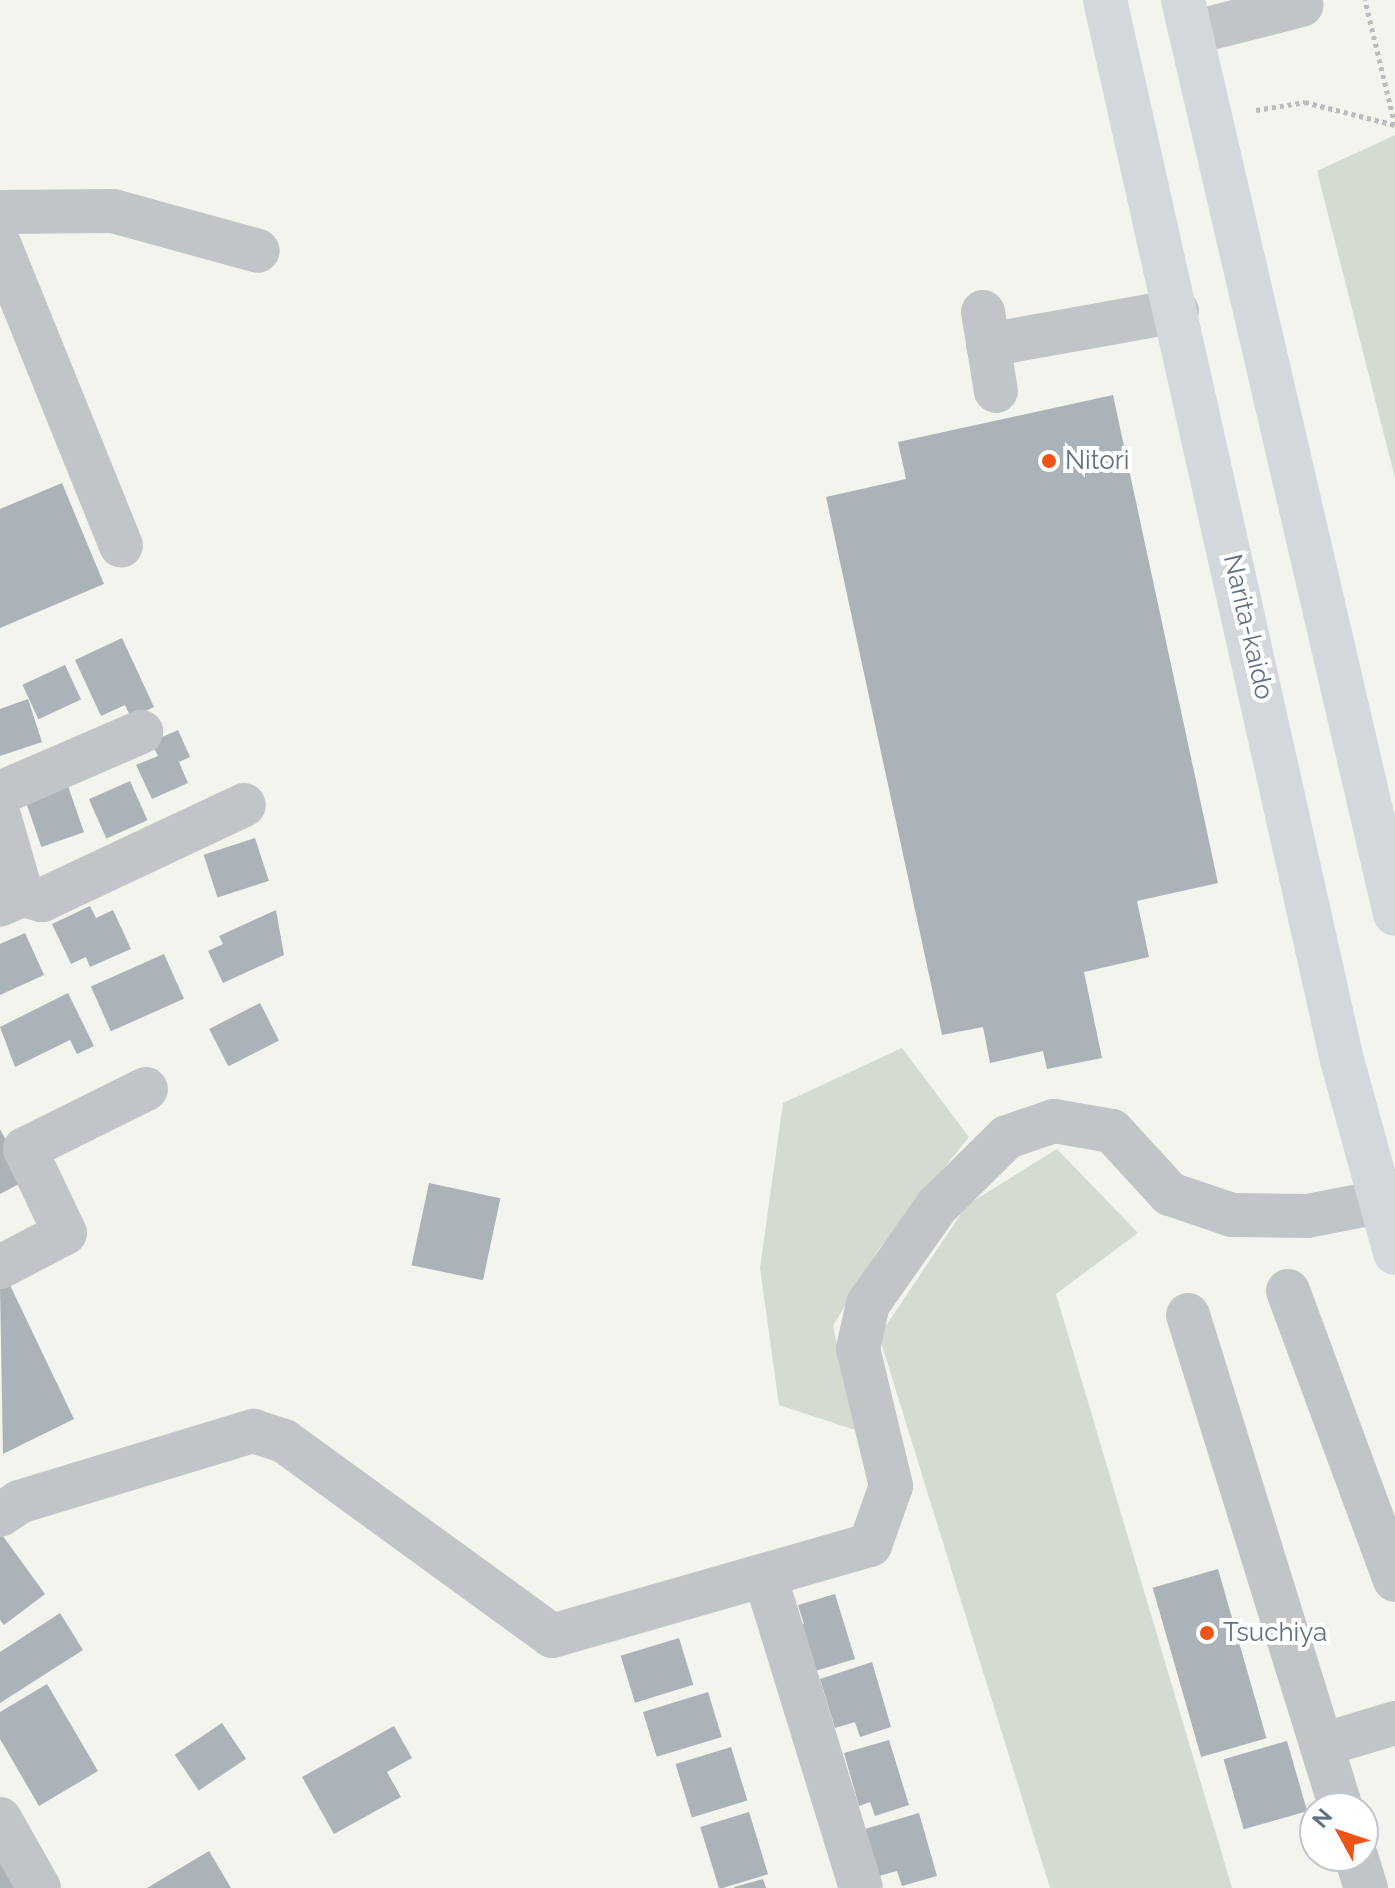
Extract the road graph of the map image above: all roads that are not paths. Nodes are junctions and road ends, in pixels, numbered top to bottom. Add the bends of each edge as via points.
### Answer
1 (1105, 0) edge
2 (1302, 5) dead end
3 (1187, 16) edge
4 (0, 212) edge
5 (0, 246) edge
6 (258, 251) dead end
7 (1177, 311) junction
8 (996, 391) dead end
9 (121, 545) dead end
10 (141, 732) dead end
11 (0, 793) edge
12 (244, 805) dead end
13 (0, 819) edge
14 (11, 900) edge
15 (1395, 914) edge
16 (146, 1089) dead end
17 (1387, 1200) edge
18 (1395, 1253) edge
19 (0, 1267) edge
20 (1288, 1291) dead end
21 (1188, 1315) dead end
22 (0, 1515) edge
23 (765, 1576) junction
24 (1395, 1580) edge
25 (1395, 1723) edge
26 (1322, 1745) junction
27 (1336, 1792) edge
28 (0, 1819) edge
29 (39, 1888) edge
30 (861, 1888) edge

1 - 7 highway, Narita-kaido
2 - 3 street
3 - 15 highway
4 - 6 street via 113,211
5 - 9 street
7 - 8 street via 985,329
7 - 17 highway, Narita-kaido
10 - 11 street
12 - 14 street via 42,900
13 - 14 street
16 - 19 street via 25,1149 65,1233
17 - 18 highway, Narita-kaido
17 - 23 street via 1307,1216 1232,1215 1170,1194 1112,1131 1054,1121 1007,1137 937,1206 868,1304 858,1349 891,1486 870,1545
20 - 24 street
21 - 26 street
22 - 23 street via 48,1492 253,1431 284,1441 552,1636
23 - 30 street
25 - 26 street
26 - 27 street
28 - 29 street

